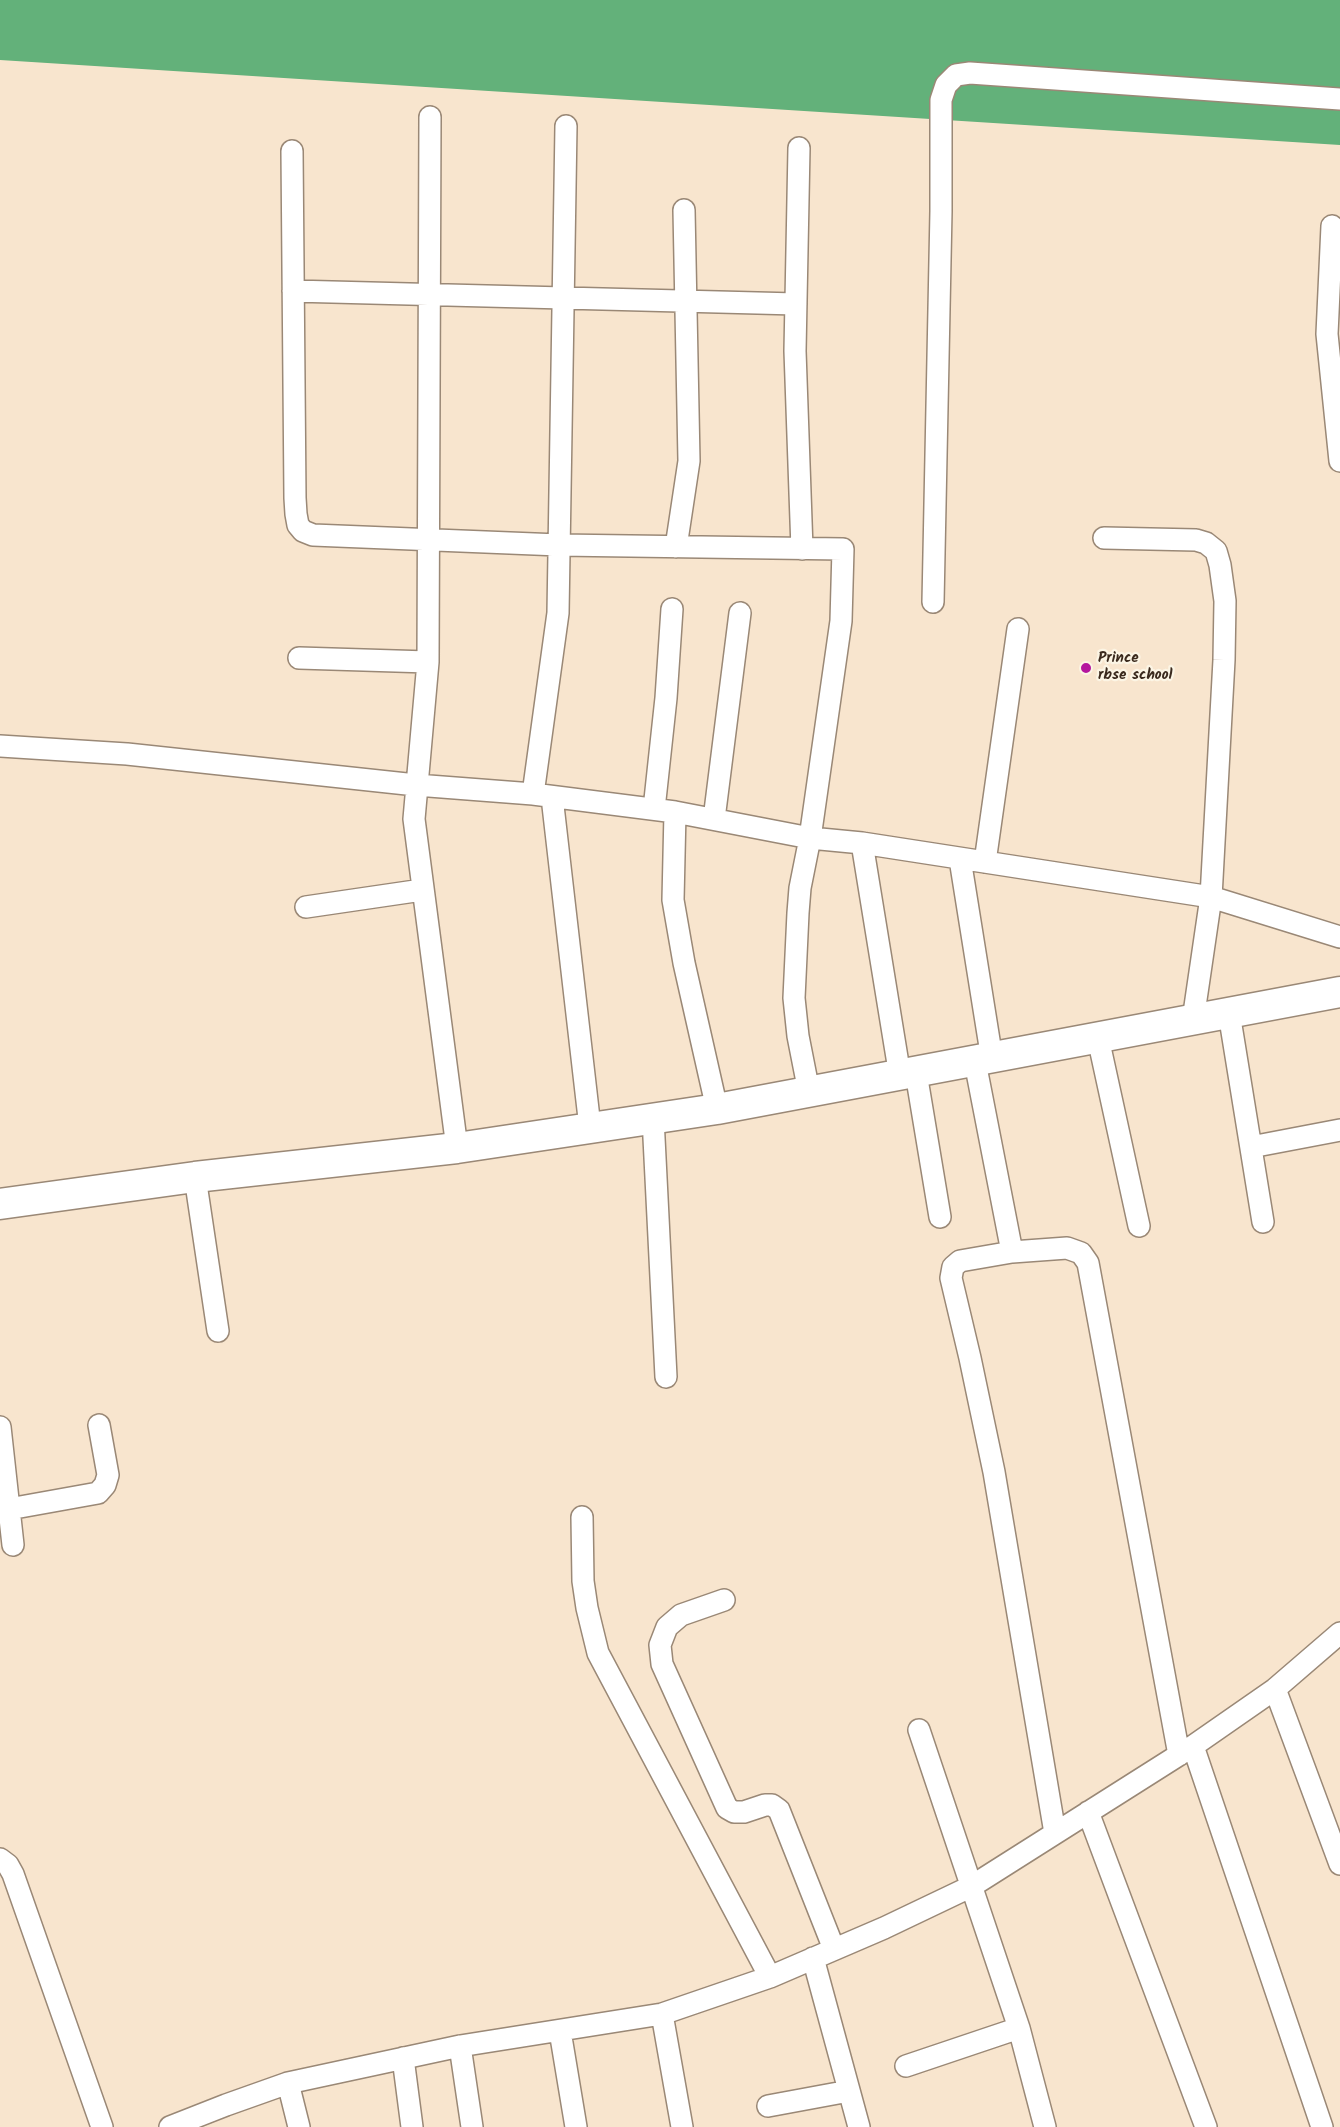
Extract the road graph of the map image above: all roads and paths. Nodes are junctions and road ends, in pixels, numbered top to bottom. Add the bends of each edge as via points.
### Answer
1 (1340, 99) edge
2 (430, 117) dead end
3 (566, 126) dead end
4 (799, 148) dead end
5 (292, 151) dead end
6 (684, 210) dead end
7 (1332, 226) dead end
8 (293, 291) junction
9 (430, 294) junction
10 (563, 297) junction
11 (686, 301) junction
12 (796, 304) junction
13 (1340, 461) edge
14 (1104, 538) dead end
15 (430, 541) junction
16 (559, 546) junction
17 (676, 547) junction
18 (802, 549) junction
19 (933, 602) dead end
20 (672, 609) dead end
21 (740, 613) dead end
22 (1018, 629) dead end
23 (299, 658) dead end
24 (428, 662) junction
25 (0, 746) edge
26 (416, 785) junction
27 (542, 796) junction
28 (654, 810) junction
29 (675, 812) junction
30 (714, 819) junction
31 (810, 838) junction
32 (862, 843) junction
33 (960, 859) junction
34 (985, 862) junction
35 (422, 890) junction
36 (1211, 897) junction
37 (306, 907) dead end
38 (1340, 937) edge
39 (1340, 992) edge
40 (1229, 1013) junction
41 (1192, 1020) junction
42 (1098, 1038) junction
43 (984, 1060) junction
44 (908, 1074) junction
45 (809, 1092) junction
46 (717, 1109) junction
47 (653, 1118) junction
48 (590, 1127) junction
49 (1340, 1130) edge
50 (1251, 1147) junction
51 (457, 1148) junction
52 (195, 1177) junction
53 (0, 1204) edge
54 (940, 1217) dead end
55 (1263, 1222) dead end
56 (1139, 1226) dead end
57 (1012, 1252) junction
58 (218, 1331) dead end
59 (666, 1377) dead end
60 (99, 1425) dead end
61 (0, 1436) edge
62 (9, 1509) junction
63 (582, 1517) dead end
64 (13, 1545) dead end
65 (724, 1600) dead end
66 (1340, 1633) edge
67 (1275, 1689) junction
68 (919, 1730) dead end
69 (1186, 1750) junction
70 (1088, 1812) junction
71 (1055, 1833) junction
72 (0, 1859) edge
73 (1340, 1864) edge
74 (972, 1886) junction
75 (834, 1949) junction
76 (813, 1958) junction
77 (770, 1977) junction
78 (662, 2014) junction
79 (1019, 2028) junction
80 (560, 2031) junction
81 (460, 2046) junction
82 (403, 2058) junction
83 (906, 2066) dead end
84 (288, 2083) junction
85 (849, 2091) junction
86 (768, 2106) dead end
87 (102, 2127) edge
88 (170, 2127) edge
89 (299, 2127) edge
90 (412, 2127) edge
91 (472, 2127) edge
92 (576, 2127) edge
93 (682, 2127) edge
94 (859, 2127) edge
95 (1045, 2127) edge
96 (1206, 2127) edge
97 (1322, 2127) edge

1 - 19 street via 970,73 956,75 946,85 941,100
2 - 9 street
3 - 10 street
4 - 12 street
5 - 8 street
6 - 11 street
7 - 13 street via 1327,334
8 - 9 street
8 - 15 street via 298,525 313,535
9 - 10 street
9 - 15 street
10 - 11 street
10 - 16 street
11 - 12 street
11 - 17 street via 689,461
12 - 18 street
14 - 36 street via 1196,540 1216,551 1224,601 1224,660
15 - 16 street
15 - 24 street
16 - 17 street
16 - 27 street
17 - 18 street
18 - 31 street via 843,549 841,621
20 - 28 street
21 - 30 street
22 - 34 street
23 - 24 street
24 - 26 street
25 - 26 street via 128,754
26 - 27 street
26 - 35 street via 414,819
27 - 28 street
27 - 48 street
28 - 29 street
29 - 30 street
29 - 46 street via 673,900
30 - 31 street
31 - 32 street
31 - 45 street via 800,888 794,998
32 - 33 street
32 - 44 street
33 - 34 street
33 - 43 street
34 - 36 street
35 - 37 street
35 - 51 street
36 - 38 street
36 - 41 street
39 - 40 street
40 - 41 street
40 - 50 street
41 - 42 street
42 - 43 street
42 - 56 street
43 - 44 street
43 - 57 street
44 - 45 street
44 - 54 street
45 - 46 street
46 - 47 street
47 - 48 street
47 - 59 street
48 - 51 street
49 - 50 street
50 - 55 street
51 - 52 street
52 - 53 street
52 - 58 street
57 - 69 street via 1067,1248 1081,1253 1088,1263
57 - 71 street via 960,1261 953,1267 951,1278 994,1472
60 - 62 street via 108,1475 98,1492
61 - 62 street
62 - 64 street
63 - 77 street via 586,1608 598,1653
65 - 75 street via 681,1616 667,1627 660,1645 662,1664 727,1808 744,1812 772,1805 779,1810
66 - 67 street
67 - 69 street
67 - 73 street
68 - 74 street
69 - 70 street
69 - 97 street
70 - 71 street
70 - 96 street
71 - 74 street
72 - 87 street via 13,1874
74 - 75 street
74 - 79 street
75 - 76 street
76 - 77 street
76 - 85 street
77 - 78 street
78 - 80 street
78 - 93 street
79 - 83 street
79 - 95 street
80 - 81 street
80 - 92 street
81 - 82 street
81 - 91 street
82 - 84 street
82 - 90 street
84 - 88 street
84 - 89 street
85 - 86 street
85 - 94 street

